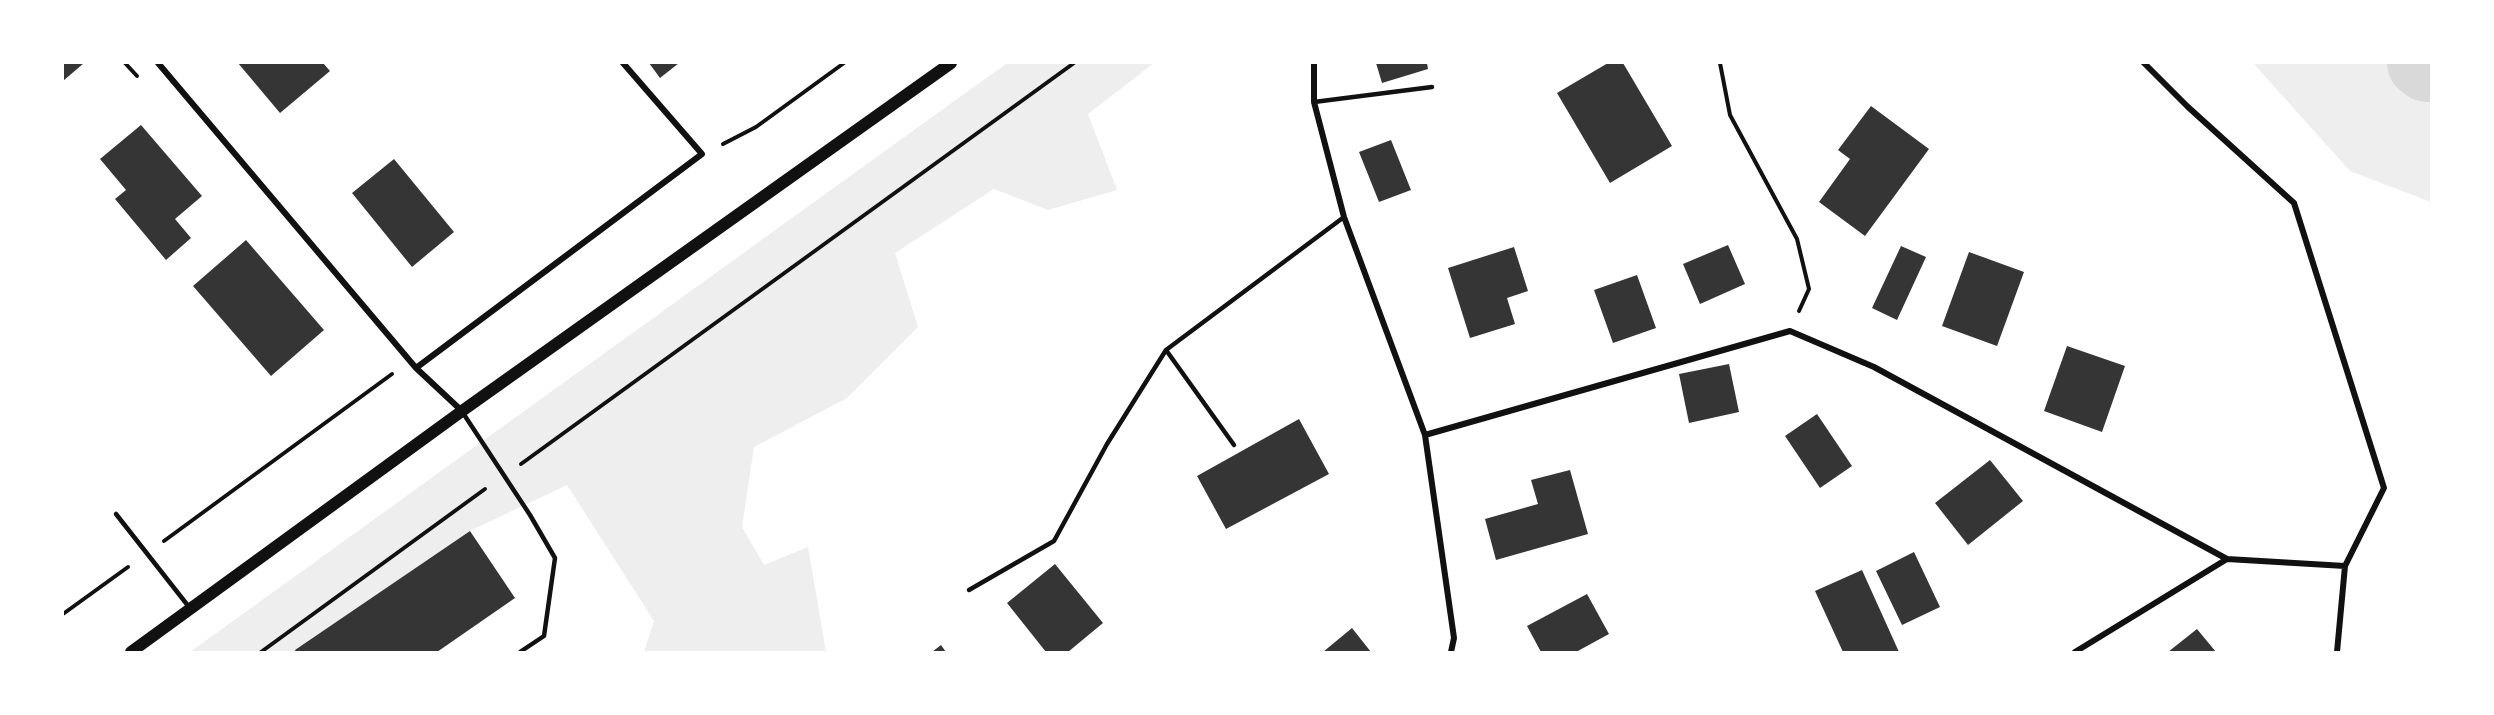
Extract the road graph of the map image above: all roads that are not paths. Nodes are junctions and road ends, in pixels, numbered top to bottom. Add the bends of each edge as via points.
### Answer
1 (158, 63) edge
2 (623, 63) edge
3 (951, 63) edge
4 (1314, 63) edge
5 (2144, 63) edge
6 (1432, 87) dead end
7 (1314, 102) junction
8 (1344, 217) junction
9 (1166, 350) junction
10 (417, 368) junction
11 (462, 411) junction
12 (1425, 435) junction
13 (1234, 445) dead end
14 (116, 514) dead end
15 (2227, 559) junction
16 (2345, 566) junction
17 (969, 590) dead end
18 (191, 609) junction
19 (131, 652) edge
20 (520, 652) edge
21 (1451, 652) edge
22 (2075, 652) edge
23 (2337, 652) edge

1 - 10 street
2 - 10 street via 702,154
3 - 11 main road
4 - 7 street
5 - 16 street via 2294,203 2384,488
6 - 7 lane
7 - 8 street
8 - 9 lane
8 - 12 street
9 - 13 lane
9 - 17 lane via 1107,444 1054,541
10 - 11 street
11 - 18 main road
11 - 20 lane via 555,558 544,636
12 - 15 street via 1790,332 1874,367
12 - 21 street via 1454,638
14 - 18 lane
15 - 16 street
15 - 22 street
16 - 23 street
18 - 19 main road

